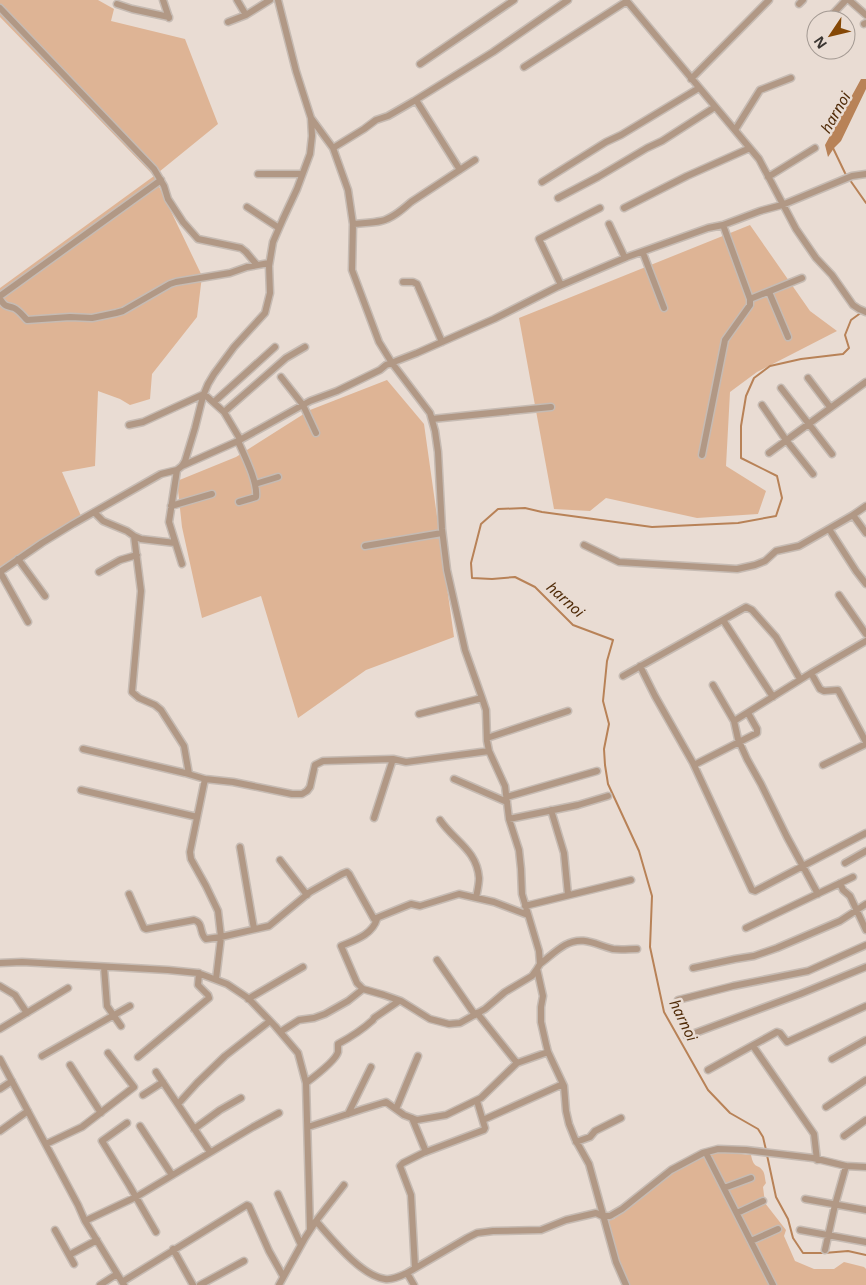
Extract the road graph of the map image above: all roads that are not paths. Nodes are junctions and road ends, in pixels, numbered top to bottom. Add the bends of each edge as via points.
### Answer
1 (163, 0) edge
2 (237, 0) edge
3 (270, 0) edge
4 (278, 0) edge
5 (514, 0) edge
6 (568, 0) edge
7 (769, 0) edge
8 (848, 0) edge
9 (626, 1) edge
10 (117, 4) dead end
11 (0, 8) edge
12 (838, 10) edge
13 (246, 15) junction
14 (866, 15) edge
15 (228, 22) dead end
16 (420, 64) dead end
17 (524, 67) dead end
18 (791, 78) dead end
19 (691, 79) junction
20 (699, 88) junction
21 (416, 100) junction
22 (715, 106) junction
23 (311, 118) junction
24 (735, 130) junction
25 (333, 148) junction
26 (750, 148) junction
27 (815, 148) dead end
28 (475, 160) dead end
29 (460, 170) junction
30 (258, 174) dead end
31 (302, 174) junction
32 (866, 174) edge
33 (768, 177) junction
34 (161, 180) junction
35 (542, 182) dead end
36 (558, 198) dead end
37 (782, 205) junction
38 (247, 207) dead end
39 (600, 208) dead end
40 (624, 208) dead end
41 (353, 224) junction
42 (609, 224) dead end
43 (723, 225) junction
44 (279, 228) junction
45 (643, 252) junction
46 (626, 258) junction
47 (270, 263) junction
48 (257, 265) junction
49 (802, 278) dead end
50 (403, 282) dead end
51 (561, 285) junction
52 (768, 292) junction
53 (0, 297) edge
54 (750, 299) junction
55 (664, 308) dead end
56 (862, 311) edge
57 (788, 337) dead end
58 (442, 342) junction
59 (275, 347) dead end
60 (305, 347) dead end
61 (392, 363) junction
62 (281, 377) dead end
63 (808, 378) dead end
64 (866, 382) edge
65 (781, 388) dead end
66 (204, 394) junction
67 (214, 402) junction
68 (303, 404) junction
69 (762, 405) dead end
70 (551, 407) dead end
71 (830, 407) junction
72 (224, 412) junction
73 (432, 419) junction
74 (129, 424) dead end
75 (808, 424) junction
76 (316, 433) dead end
77 (239, 440) junction
78 (786, 440) junction
79 (769, 453) dead end
80 (832, 454) dead end
81 (702, 455) dead end
82 (180, 468) junction
83 (813, 474) dead end
84 (278, 477) dead end
85 (255, 484) junction
86 (212, 494) dead end
87 (239, 502) dead end
88 (171, 506) junction
89 (866, 506) edge
90 (94, 512) junction
91 (853, 515) junction
92 (829, 529) junction
93 (442, 533) junction
94 (866, 533) edge
95 (134, 536) junction
96 (175, 543) junction
97 (584, 545) dead end
98 (365, 546) dead end
99 (136, 554) junction
100 (18, 559) junction
101 (182, 564) dead end
102 (0, 572) edge
103 (98, 572) dead end
104 (866, 584) edge
105 (45, 596) dead end
106 (839, 596) dead end
107 (723, 620) junction
108 (28, 622) dead end
109 (866, 634) edge
110 (866, 642) edge
111 (640, 666) junction
112 (811, 673) junction
113 (623, 676) dead end
114 (800, 679) junction
115 (713, 685) dead end
116 (482, 698) junction
117 (773, 698) junction
118 (568, 711) dead end
119 (748, 713) junction
120 (419, 714) dead end
121 (734, 721) junction
122 (487, 738) junction
123 (740, 742) junction
124 (866, 743) edge
125 (83, 749) dead end
126 (489, 750) junction
127 (393, 758) junction
128 (694, 765) junction
129 (823, 765) dead end
130 (597, 771) dead end
131 (189, 774) junction
132 (205, 779) junction
133 (454, 779) dead end
134 (81, 790) dead end
135 (608, 796) dead end
136 (507, 800) junction
137 (551, 810) junction
138 (197, 817) junction
139 (374, 818) dead end
140 (509, 818) junction
141 (440, 820) dead end
142 (866, 833) edge
143 (240, 847) dead end
144 (866, 851) edge
145 (280, 860) dead end
146 (846, 863) dead end
147 (803, 866) junction
148 (853, 877) dead end
149 (631, 880) dead end
150 (840, 883) junction
151 (129, 894) dead end
152 (818, 894) junction
153 (307, 895) junction
154 (568, 895) junction
155 (476, 898) junction
156 (866, 904) edge
157 (525, 906) junction
158 (857, 909) junction
159 (528, 915) junction
160 (378, 919) junction
161 (746, 928) dead end
162 (254, 929) junction
163 (866, 930) edge
164 (221, 937) junction
165 (866, 945) edge
166 (637, 949) dead end
167 (437, 960) dead end
168 (0, 963) edge
169 (539, 966) junction
170 (104, 967) junction
171 (303, 967) dead end
172 (866, 967) edge
173 (693, 968) dead end
174 (199, 973) junction
175 (216, 979) junction
176 (0, 986) edge
177 (68, 988) dead end
178 (363, 989) junction
179 (248, 999) junction
180 (678, 1000) dead end
181 (399, 1001) junction
182 (130, 1006) dead end
183 (866, 1006) edge
184 (27, 1013) junction
185 (476, 1014) junction
186 (114, 1015) junction
187 (270, 1021) junction
188 (121, 1026) dead end
189 (0, 1029) edge
190 (280, 1032) junction
191 (687, 1036) dead end
192 (866, 1040) edge
193 (753, 1046) junction
194 (548, 1052) junction
195 (108, 1053) dead end
196 (42, 1056) dead end
197 (418, 1056) dead end
198 (138, 1057) dead end
199 (0, 1059) edge
200 (832, 1059) dead end
201 (517, 1063) junction
202 (70, 1064) dead end
203 (371, 1067) dead end
204 (708, 1070) dead end
205 (156, 1072) dead end
206 (866, 1080) edge
207 (12, 1081) junction
208 (163, 1082) junction
209 (306, 1083) junction
210 (563, 1084) junction
211 (0, 1089) edge
212 (143, 1095) dead end
213 (241, 1098) dead end
214 (476, 1101) junction
215 (178, 1104) junction
216 (826, 1107) dead end
217 (396, 1110) junction
218 (28, 1111) junction
219 (101, 1113) junction
220 (279, 1113) dead end
221 (348, 1114) junction
222 (412, 1118) junction
223 (621, 1118) dead end
224 (483, 1120) junction
225 (866, 1120) edge
226 (127, 1123) dead end
227 (140, 1126) dead end
228 (308, 1127) junction
229 (194, 1129) junction
230 (0, 1131) edge
231 (844, 1136) dead end
232 (576, 1142) junction
233 (46, 1144) junction
234 (210, 1152) junction
235 (426, 1152) junction
236 (706, 1153) junction
237 (815, 1159) junction
238 (846, 1166) junction
239 (866, 1167) edge
240 (172, 1175) junction
241 (751, 1178) dead end
242 (344, 1185) dead end
243 (724, 1188) junction
244 (278, 1194) dead end
245 (136, 1197) junction
246 (805, 1199) dead end
247 (763, 1201) dead end
248 (835, 1205) junction
249 (866, 1210) edge
250 (737, 1214) junction
251 (602, 1216) junction
252 (85, 1221) junction
253 (316, 1222) junction
254 (310, 1229) junction
255 (778, 1229) dead end
256 (56, 1230) dead end
257 (800, 1230) dead end
258 (156, 1232) dead end
259 (828, 1235) junction
260 (97, 1240) junction
261 (751, 1240) junction
262 (866, 1242) edge
263 (301, 1245) junction
264 (173, 1249) junction
265 (825, 1250) dead end
266 (69, 1255) junction
267 (244, 1261) dead end
268 (74, 1264) dead end
269 (415, 1268) junction
270 (407, 1273) junction
271 (117, 1274) junction
272 (283, 1276) junction
273 (386, 1279) junction
274 (123, 1283) edge
275 (100, 1285) edge
276 (193, 1285) edge
277 (200, 1285) edge
278 (279, 1285) edge
279 (380, 1285) edge
280 (414, 1285) edge
281 (626, 1285) edge
282 (773, 1285) edge

1 - 10 street via 169,17
2 - 13 street
3 - 13 street
4 - 23 street
5 - 16 street
6 - 21 street
7 - 19 street
8 - 12 street
8 - 14 street
9 - 17 street
9 - 19 street
11 - 34 street
13 - 15 street
18 - 24 street via 760,90
19 - 20 street
20 - 22 street
20 - 35 street
21 - 25 street via 376,120
21 - 29 street
22 - 24 street
22 - 36 street via 662,141
23 - 25 street
23 - 31 street via 312,146
24 - 26 street
25 - 41 street via 348,190
26 - 33 street
26 - 40 street
27 - 33 street
28 - 29 street
29 - 41 street via 387,220
30 - 31 street
31 - 44 street
32 - 37 street via 852,176
33 - 37 street
34 - 48 street via 168,199 198,239 241,248
34 - 53 street
37 - 43 street
37 - 56 street via 816,258 853,305
38 - 44 street
39 - 51 street via 538,239
41 - 61 street via 352,270 379,342
42 - 46 street
43 - 45 street
43 - 54 street
44 - 47 street
45 - 46 street
45 - 55 street
46 - 51 street
47 - 48 street
47 - 66 street via 270,293 265,313 224,360
48 - 53 street via 176,282 123,311 92,318 27,320 15,308 4,305
49 - 52 street
50 - 58 street via 417,284
51 - 58 street
52 - 54 street
52 - 57 street
54 - 81 street via 750,305 725,340
58 - 61 street
59 - 67 street
60 - 72 street via 286,358
61 - 68 street
61 - 73 street
62 - 68 street
63 - 71 street
64 - 71 street
65 - 75 street
66 - 67 street
66 - 74 street via 143,422
66 - 82 street via 186,460
67 - 72 street
68 - 76 street
68 - 77 street
69 - 78 street
70 - 73 street
71 - 75 street
72 - 77 street
73 - 93 street via 438,452
75 - 78 street
75 - 80 street
77 - 82 street
77 - 85 street
78 - 79 street
78 - 83 street
82 - 88 street
82 - 90 street via 161,474
84 - 85 street
85 - 87 street via 256,497
86 - 88 street
88 - 96 street via 168,522
89 - 91 street
90 - 95 street via 103,521
90 - 100 street
91 - 92 street
91 - 94 street
92 - 97 street via 798,546 776,551 765,561 737,569 619,562
92 - 104 street
93 - 98 street
93 - 116 street via 465,650
95 - 96 street
95 - 99 street
96 - 101 street
99 - 103 street
99 - 131 street via 141,591 132,692 161,710 184,746
100 - 102 street
100 - 105 street
102 - 108 street
106 - 109 street
107 - 111 street
107 - 114 street via 748,607 776,637
107 - 117 street
110 - 112 street
111 - 113 street
111 - 128 street
112 - 114 street
112 - 124 street via 820,689 838,690
114 - 117 street
115 - 121 street
116 - 120 street
116 - 122 street
117 - 119 street
118 - 122 street
119 - 121 street
119 - 123 street via 757,733
121 - 123 street
122 - 126 street
123 - 128 street
123 - 147 street
124 - 129 street
125 - 131 street
126 - 127 street via 406,762
126 - 136 street via 505,786
127 - 132 street via 323,761 316,765 310,787 302,794
127 - 139 street
128 - 147 street via 752,890
130 - 136 street
131 - 132 street
132 - 138 street
133 - 136 street
134 - 138 street
135 - 137 street
136 - 140 street
137 - 140 street
137 - 154 street via 564,853
138 - 164 street via 191,859 218,911
140 - 157 street via 519,850
141 - 155 street via 470,852 477,867
142 - 147 street
143 - 162 street
144 - 146 street
145 - 153 street
147 - 152 street
148 - 150 street
149 - 154 street
150 - 152 street
150 - 158 street
151 - 164 street via 146,930 194,920 200,924 206,939
152 - 161 street
153 - 160 street via 347,872 374,919
153 - 162 street via 269,926
154 - 157 street
155 - 159 street
155 - 160 street via 458,894 420,906 411,904
156 - 158 street
157 - 159 street
158 - 163 street
158 - 173 street via 777,948
159 - 169 street via 539,951
160 - 178 street via 362,937 340,946 357,984
162 - 164 street
164 - 175 street
165 - 180 street via 808,971
166 - 169 street via 616,949 580,941 566,944
167 - 185 street
168 - 170 street
169 - 185 street via 532,976
169 - 194 street via 543,996 541,1022
170 - 174 street
170 - 186 street via 107,1006
171 - 179 street
172 - 191 street
174 - 175 street
174 - 198 street via 198,985 209,998
175 - 179 street
176 - 184 street via 15,996
177 - 184 street
178 - 181 street
178 - 190 street via 325,1014 299,1020
179 - 187 street
181 - 185 street via 430,1019 449,1024
181 - 209 street via 338,1044 336,1056
182 - 186 street
183 - 193 street via 787,1042 777,1032
184 - 189 street
185 - 201 street
186 - 188 street
186 - 196 street
187 - 190 street
187 - 215 street via 225,1056
190 - 209 street via 298,1053
192 - 200 street
193 - 204 street
193 - 237 street via 814,1134
194 - 201 street
194 - 210 street
195 - 219 street via 134,1087
197 - 217 street
199 - 207 street
201 - 214 street
202 - 219 street
203 - 221 street
205 - 208 street
206 - 216 street
207 - 211 street
207 - 218 street
208 - 212 street
208 - 215 street
209 - 228 street
210 - 224 street
210 - 232 street via 566,1111
213 - 229 street
214 - 222 street via 446,1116
214 - 224 street
215 - 229 street
217 - 221 street via 386,1102
217 - 222 street
218 - 230 street
218 - 233 street
219 - 233 street via 82,1127
220 - 234 street
221 - 228 street
222 - 235 street
223 - 232 street
224 - 235 street via 484,1130
225 - 231 street
226 - 245 street via 102,1141
227 - 240 street
228 - 254 street
229 - 234 street
232 - 251 street via 589,1164
233 - 252 street
234 - 240 street
235 - 269 street via 400,1166 411,1195
236 - 237 street via 718,1149 746,1150
236 - 243 street
236 - 251 street via 671,1170 622,1209 610,1216
237 - 238 street
238 - 239 street
238 - 248 street
240 - 245 street
241 - 243 street
242 - 253 street
243 - 250 street
244 - 263 street
245 - 252 street
245 - 258 street
246 - 248 street
247 - 250 street
248 - 249 street
248 - 259 street
250 - 261 street
251 - 269 street via 596,1213 586,1215 541,1230 477,1233
251 - 281 street
252 - 260 street
253 - 254 street
253 - 273 street via 362,1268
254 - 263 street
255 - 261 street
256 - 266 street
257 - 259 street
259 - 262 street
259 - 265 street
260 - 266 street
260 - 271 street
261 - 282 street
263 - 272 street
264 - 272 street via 247,1205
264 - 274 street
264 - 276 street
266 - 268 street
267 - 277 street
269 - 270 street
270 - 273 street
270 - 280 street
271 - 274 street
271 - 275 street
272 - 278 street
273 - 279 street

